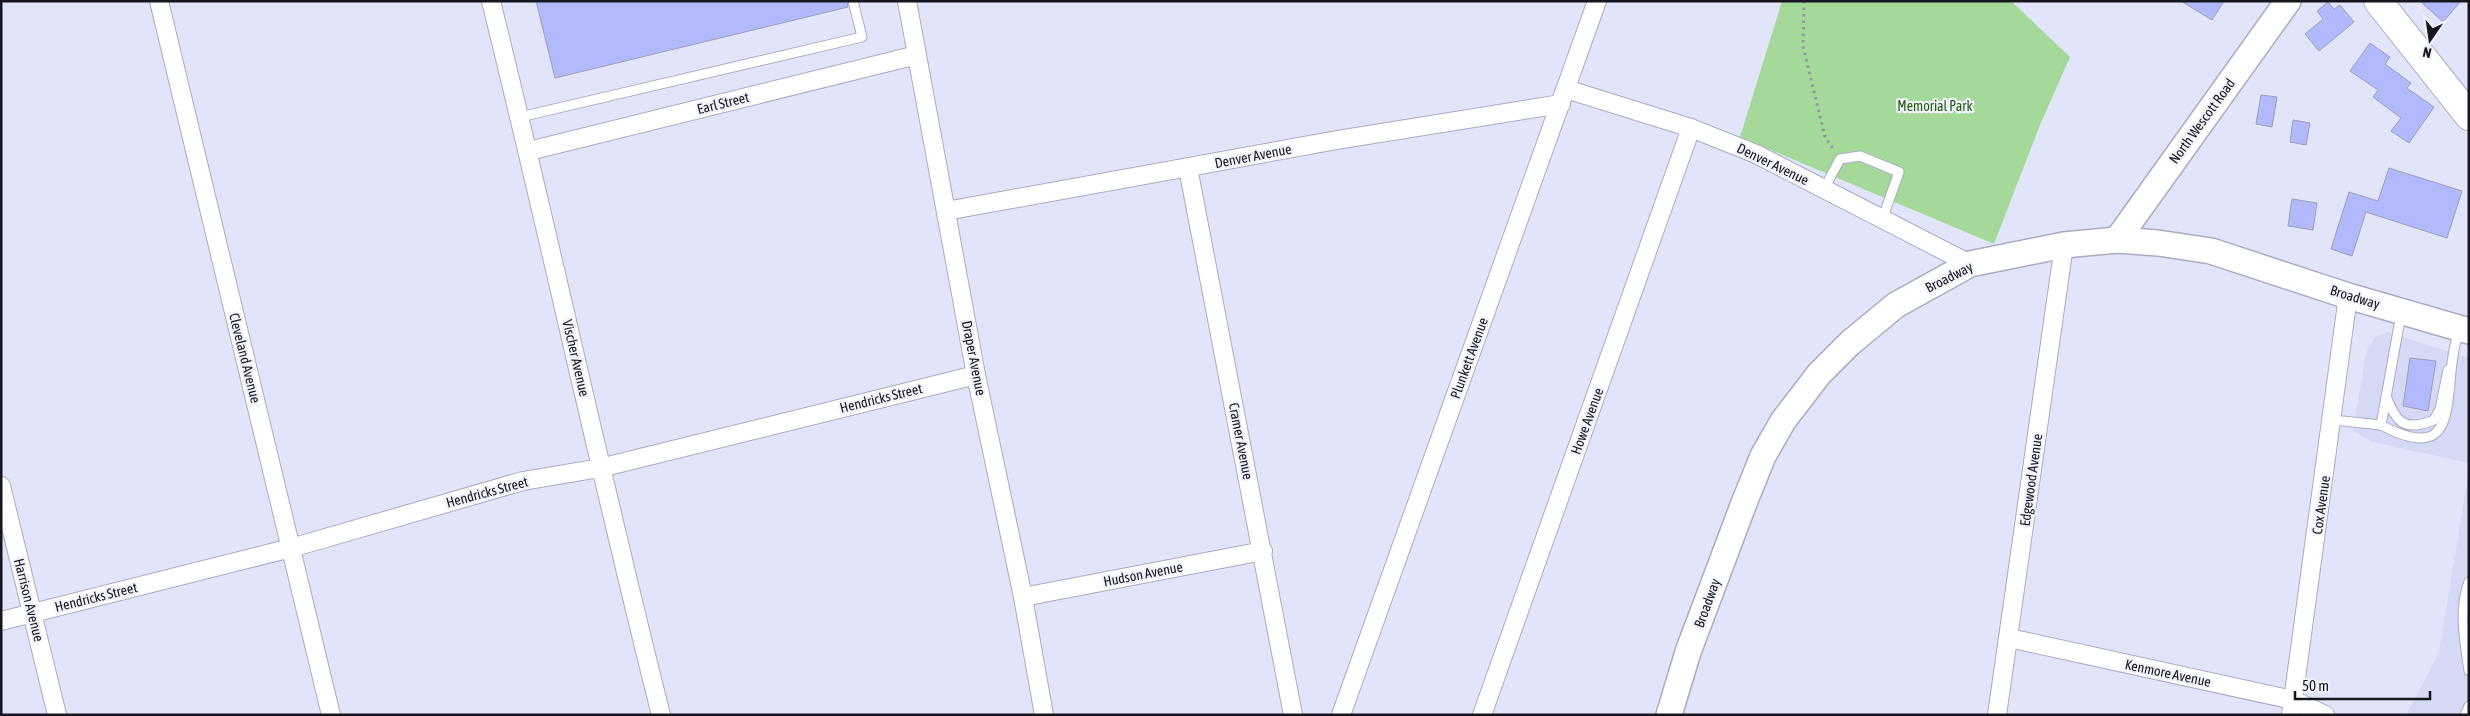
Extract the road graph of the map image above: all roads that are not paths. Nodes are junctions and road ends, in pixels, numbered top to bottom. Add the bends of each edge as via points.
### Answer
1 (159, 1) edge
2 (491, 1) edge
3 (854, 1) edge
4 (907, 1) edge
5 (1596, 1) edge
6 (2288, 1) edge
7 (2378, 1) edge
8 (917, 55) junction
9 (1563, 97) junction
10 (2469, 116) edge
11 (520, 117) junction
12 (1691, 128) junction
13 (529, 151) junction
14 (1188, 168) junction
15 (1824, 189) junction
16 (946, 211) junction
17 (1882, 220) junction
18 (2117, 240) junction
19 (2064, 245) junction
20 (1970, 264) junction
21 (2348, 296) junction
22 (2402, 311) junction
23 (2464, 330) edge
24 (2453, 355) junction
25 (976, 375) junction
26 (2386, 396) junction
27 (2332, 420) junction
28 (2381, 424) junction
29 (600, 468) junction
30 (1, 486) edge
31 (291, 548) junction
32 (1263, 551) junction
33 (2469, 582) edge
34 (1023, 597) junction
35 (32, 613) junction
36 (1, 621) edge
37 (2009, 638) junction
38 (2469, 671) edge
39 (2469, 706) edge
40 (2292, 707) edge
41 (57, 715) edge
42 (331, 715) edge
43 (662, 715) edge
44 (1044, 715) edge
45 (1293, 715) edge
46 (1341, 715) edge
47 (1482, 715) edge
48 (1669, 715) edge
49 (1997, 715) edge
50 (2324, 715) edge
51 (2465, 715) edge

1 - 31 street, Cleveland Avenue
2 - 11 street, Vischer Avenue
3 - 11 lane via 862,37
4 - 8 street, Draper Avenue
5 - 9 street, Plunkett Avenue
6 - 18 main road, North Wescott Road
7 - 10 main road
8 - 13 street, Earl Street
8 - 16 street, Draper Avenue
9 - 12 street, Denver Avenue
9 - 14 street, Denver Avenue
9 - 46 street, Plunkett Avenue
11 - 13 street, Vischer Avenue
12 - 15 street, Denver Avenue via 1756,154
12 - 47 street, Howe Avenue
13 - 29 street, Vischer Avenue
14 - 16 street, Denver Avenue
14 - 32 street, Cramer Avenue
15 - 17 street, Denver Avenue
15 - 17 lane via 1840,159 1860,156 1899,172
16 - 25 street, Draper Avenue
17 - 20 street, Denver Avenue
18 - 19 main road, Broadway
18 - 21 main road, Broadway via 2211,251
19 - 20 main road, Broadway
19 - 37 street, Edgewood Avenue
20 - 48 main road, Broadway via 1896,306 1850,343 1819,374 1783,421 1763,456 1744,503 1688,652
21 - 22 main road, Broadway
21 - 27 street, Cox Avenue
22 - 23 main road, Broadway
22 - 26 lane
23 - 24 lane
24 - 26 lane via 2434,420 2418,425 2404,423 2394,415
24 - 28 lane via 2446,419 2437,432 2424,438 2406,437
25 - 29 street, Hendricks Street
25 - 34 street, Draper Avenue
26 - 28 lane
27 - 28 lane
27 - 40 street, Cox Avenue
29 - 31 street, Hendricks Street via 505,485
29 - 43 street, Vischer Avenue
30 - 35 street, Harrison Avenue
31 - 35 street, Hendricks Street
31 - 42 street, Cleveland Avenue
32 - 34 street, Hudson Avenue
32 - 45 street, Cramer Avenue
33 - 38 lane via 2463,596
34 - 44 street, Draper Avenue
35 - 36 street, Hendricks Street
35 - 41 street, Harrison Avenue
37 - 40 street, Kenmore Avenue
37 - 49 street, Edgewood Avenue
39 - 51 lane
40 - 50 street, Kenmore Avenue

